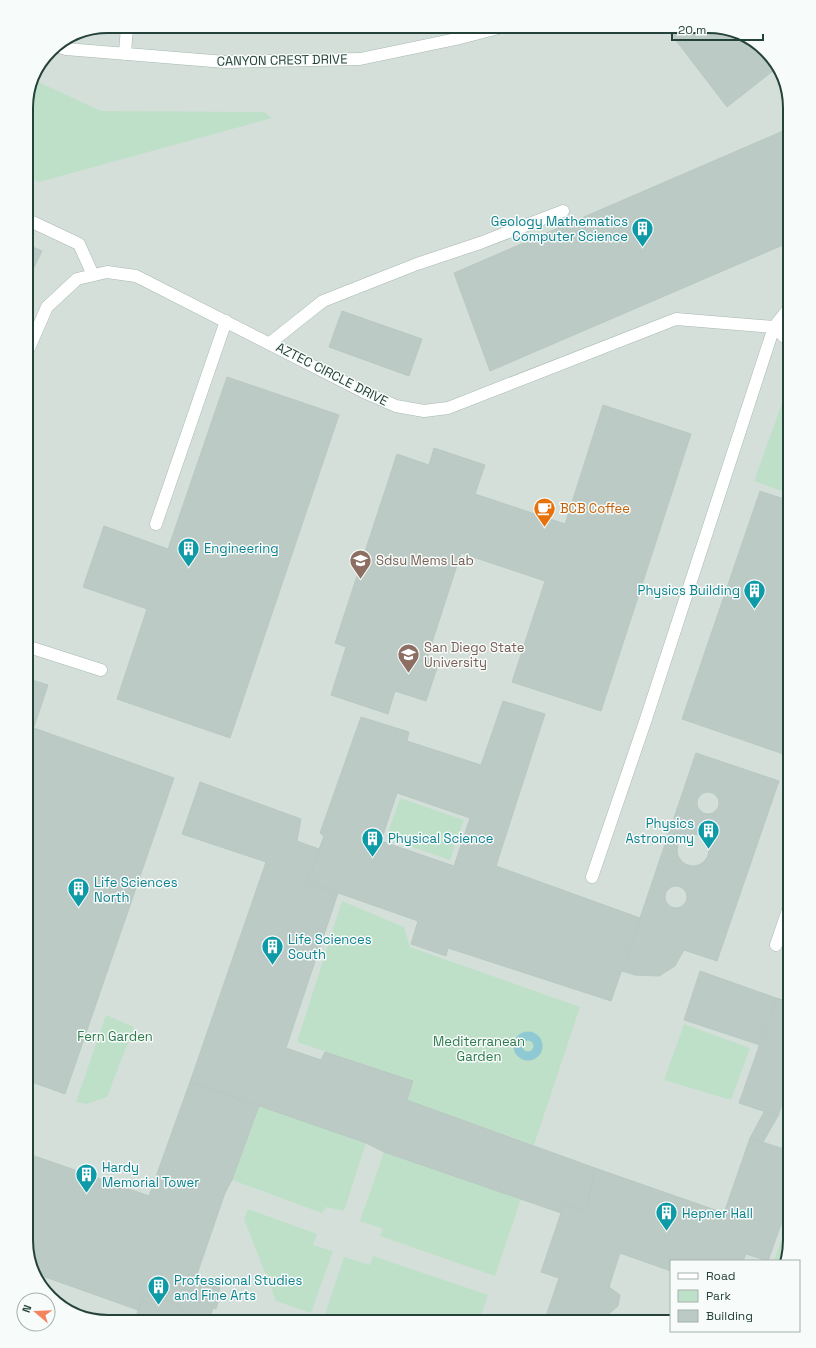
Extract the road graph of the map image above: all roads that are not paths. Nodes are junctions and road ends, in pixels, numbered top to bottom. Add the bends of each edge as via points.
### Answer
1 (126, 33) edge
2 (479, 33) edge
3 (62, 48) edge
4 (125, 54) junction
5 (563, 211) dead end
6 (33, 222) edge
7 (93, 275) junction
8 (783, 316) edge
9 (226, 321) junction
10 (774, 327) junction
11 (783, 335) edge
12 (33, 339) edge
13 (270, 343) junction
14 (156, 524) dead end
15 (33, 648) edge
16 (101, 670) dead end
17 (592, 878) dead end
18 (783, 924) edge
19 (776, 945) dead end

1 - 4 street
2 - 4 street, CANYON CREST DRIVE via 360,59 226,62
3 - 4 street, CANYON CREST DRIVE
5 - 13 street via 323,301
6 - 7 street via 79,244
7 - 9 street, AZTEC CIRCLE DRIVE via 107,272 136,276
7 - 12 street, AZTEC CIRCLE DRIVE via 77,279 47,307
8 - 10 street
9 - 13 street, AZTEC CIRCLE DRIVE
9 - 14 street
10 - 11 street
10 - 13 street, AZTEC CIRCLE DRIVE via 676,319 448,408 424,411 396,406
10 - 17 street via 649,712
15 - 16 street
18 - 19 street

